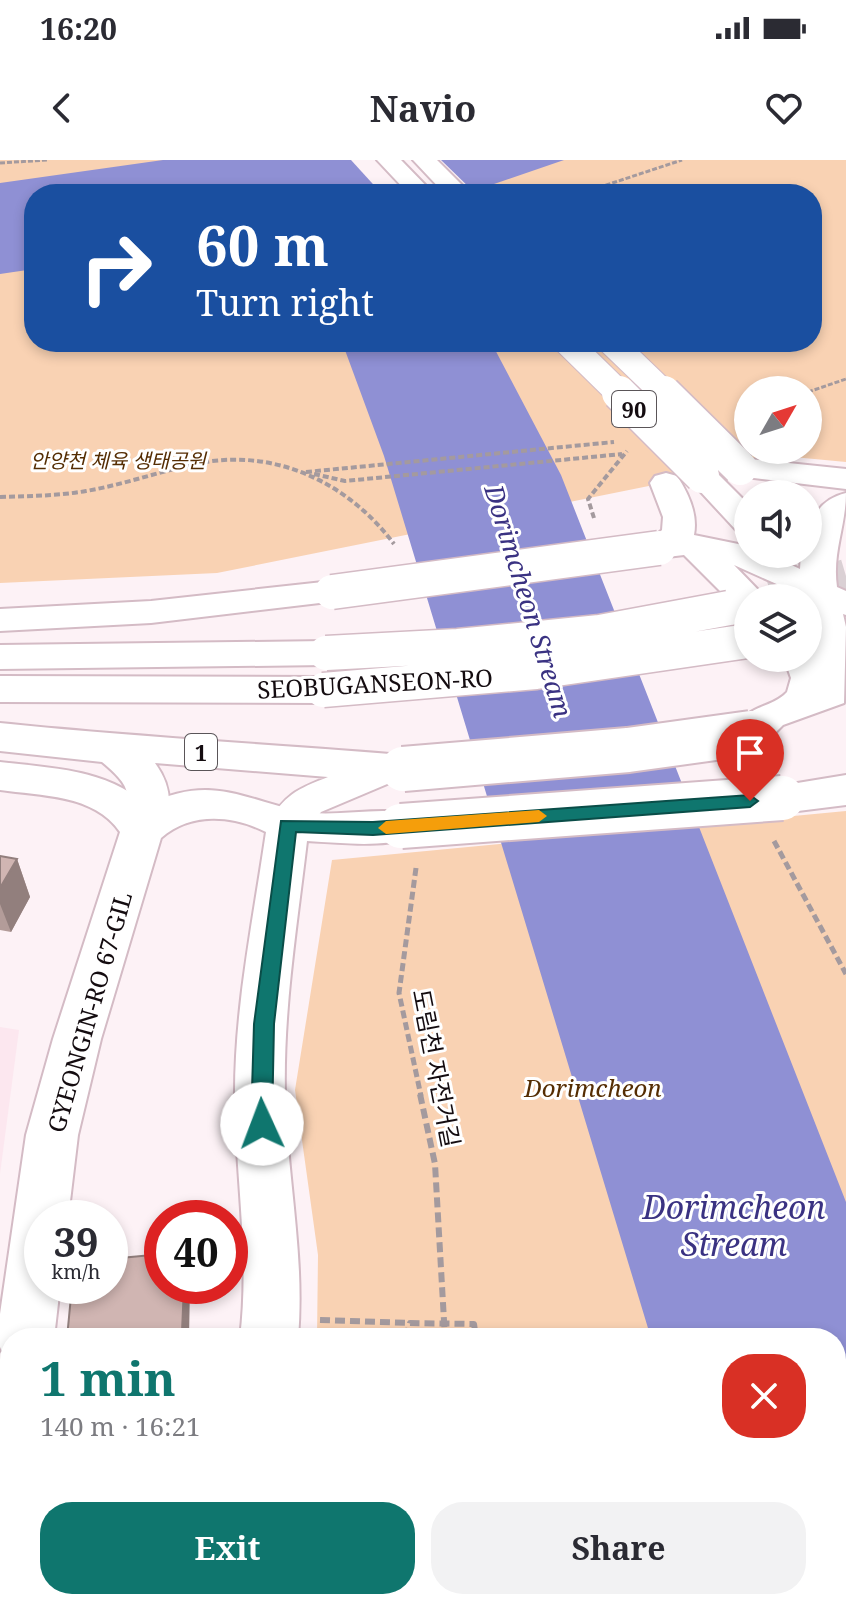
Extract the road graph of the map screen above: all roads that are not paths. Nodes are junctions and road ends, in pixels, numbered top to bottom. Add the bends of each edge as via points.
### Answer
1 (388, 160) edge
2 (424, 160) edge
3 (412, 184) edge
4 (449, 184) edge
5 (577, 352) edge
6 (621, 352) edge
7 (597, 373) junction
8 (740, 468) junction
9 (846, 479) edge
10 (751, 480) edge
11 (846, 504) edge
12 (734, 509) edge
13 (846, 528) edge
14 (670, 545) junction
15 (798, 568) edge
16 (812, 568) edge
17 (734, 595) edge
18 (734, 604) edge
19 (840, 605) edge
20 (0, 620) edge
21 (734, 643) edge
22 (0, 657) edge
23 (325, 672) junction
24 (810, 672) edge
25 (0, 689) edge
26 (796, 708) junction
27 (846, 715) edge
28 (751, 733) junction
29 (0, 737) edge
30 (113, 749) junction
31 (403, 769) junction
32 (0, 776) edge
33 (846, 790) edge
34 (288, 825) junction
35 (142, 831) junction
36 (26, 1328) edge
37 (290, 1328) edge

1 - 3 main road
2 - 4 main road
5 - 7 main road, 90, bridge
6 - 8 main road, 90, bridge
7 - 12 main road, 90, bridge
7 - 14 main road via 624,419 654,454 680,517
8 - 9 main road
8 - 10 main road, 90
11 - 13 main road via 841,515
11 - 19 main road, 1 via 833,514 823,534
14 - 17 main road via 714,562
14 - 19 main road via 729,553
14 - 20 main road, bridge via 332,592 151,612
15 - 19 main road
16 - 19 main road
18 - 23 main road, SEOBUGANSEON-RO, bridge via 600,632 458,646
19 - 26 main road, 1 via 846,660 838,688
21 - 23 main road, SEOBUGANSEON-RO, bridge via 481,679
22 - 23 main road, SEOBUGANSEON-RO
23 - 25 main road, SEOBUGANSEON-RO
24 - 26 main road via 809,692
26 - 28 main road, 1 via 770,716
27 - 28 main road
28 - 31 main road, 1, bridge via 628,750
29 - 30 main road, 1
30 - 31 main road, 1
30 - 35 main road, GYEONGIN-RO 67-GIL via 142,772 150,787
31 - 34 main road via 318,795 298,809
32 - 35 main road via 104,794 122,804
33 - 34 main road, bridge via 409,841 373,829
34 - 35 main road via 244,808 197,805 168,812
34 - 37 main road via 260,1098 273,1257
35 - 36 main road, GYEONGIN-RO 67-GIL via 52,1135

